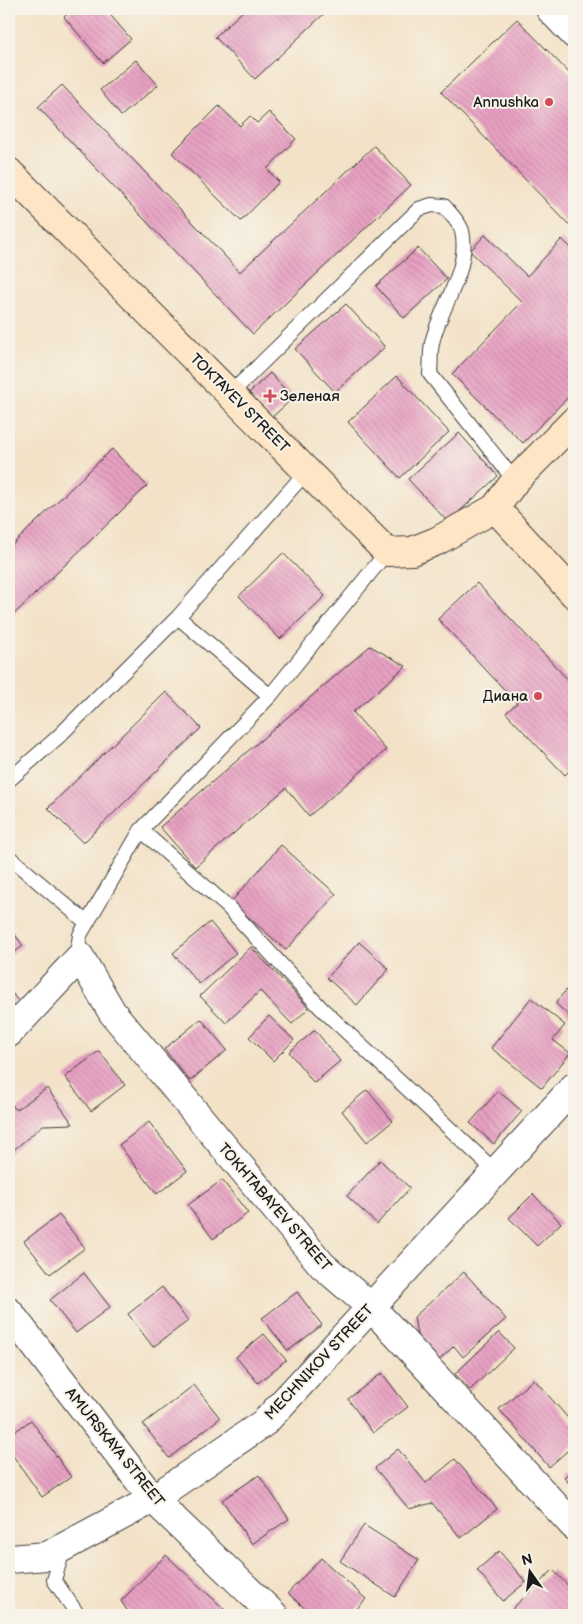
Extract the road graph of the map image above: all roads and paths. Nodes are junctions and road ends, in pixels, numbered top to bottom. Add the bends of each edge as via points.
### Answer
1 (550, 9) edge
2 (574, 34) edge
3 (9, 172) edge
4 (230, 394) junction
5 (574, 420) edge
6 (307, 471) junction
7 (515, 481) junction
8 (495, 508) junction
9 (388, 552) junction
10 (574, 594) edge
11 (178, 617) junction
12 (270, 696) junction
13 (9, 780) edge
14 (141, 830) junction
15 (9, 857) edge
16 (87, 923) junction
17 (80, 957) junction
18 (9, 1033) edge
19 (574, 1087) edge
20 (496, 1172) junction
21 (371, 1307) junction
22 (9, 1312) edge
23 (153, 1499) junction
24 (574, 1526) edge
25 (64, 1547) junction
26 (9, 1559) edge
27 (78, 1615) edge
28 (274, 1615) edge

1 - 2 street
3 - 4 street, TOKTAYEV STREET
4 - 6 street, TOKTAYEV STREET
4 - 7 lane via 419,209 432,204 444,206 462,229 462,253 459,276 432,343 430,374
5 - 7 street
6 - 9 street, TOKTAYEV STREET
6 - 11 lane
7 - 8 street
8 - 9 street via 437,541 412,551
8 - 10 street
9 - 12 lane
11 - 12 lane
11 - 13 lane via 58,737
12 - 14 lane
14 - 16 lane
14 - 20 lane via 228,907 321,1008
15 - 16 lane
16 - 17 lane via 80,936
17 - 18 street
17 - 21 street, TOKHTABAYEV STREET via 112,1012 322,1265
19 - 20 street, MECHNIKOV STREET
20 - 21 street, MECHNIKOV STREET
21 - 23 street, MECHNIKOV STREET via 265,1422
21 - 24 street, TOKHTABAYEV STREET
22 - 23 street, AMURSKAYA STREET
23 - 25 street, MECHNIKOV STREET
23 - 28 street, AMURSKAYA STREET
25 - 26 street, MECHNIKOV STREET via 47,1556
25 - 27 lane via 54,1580

